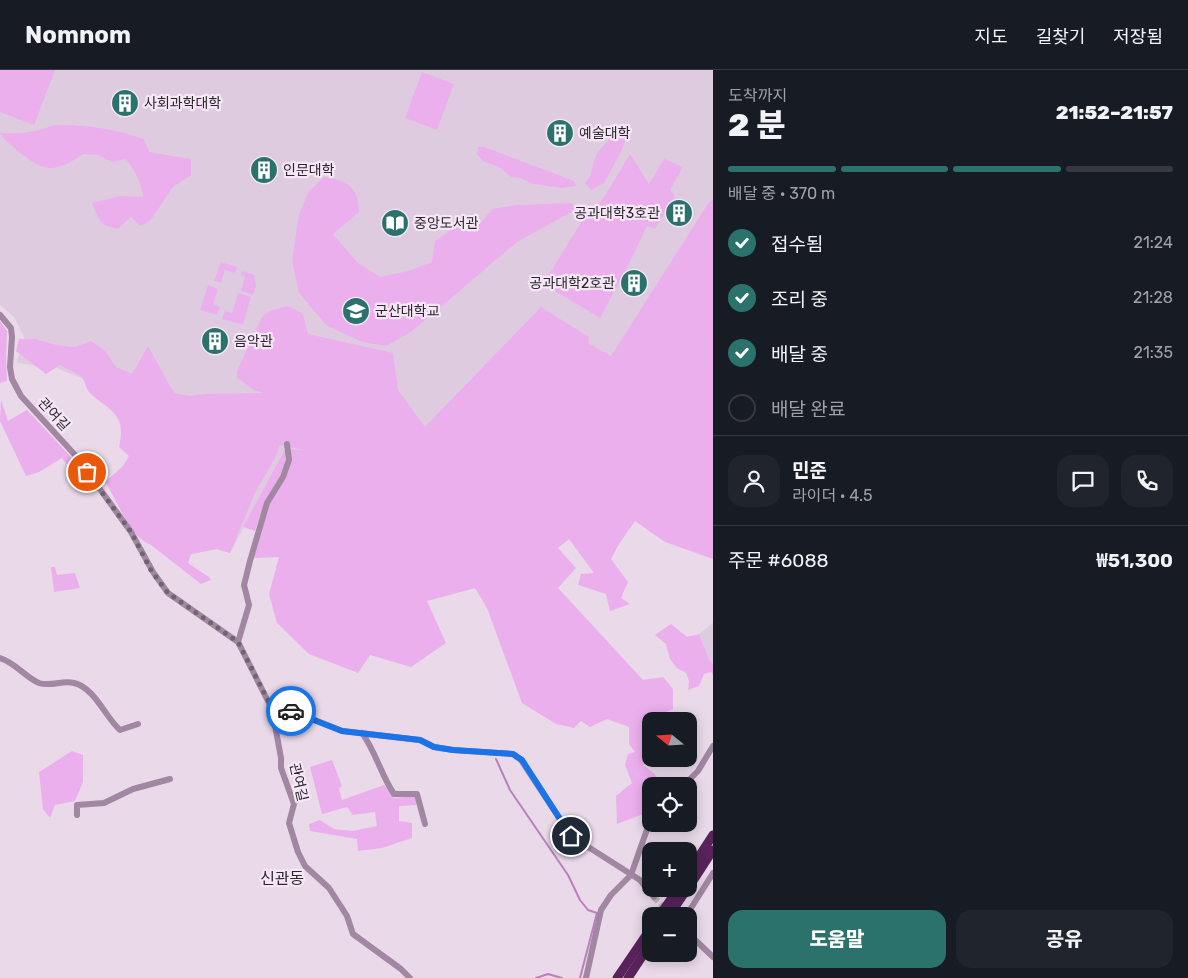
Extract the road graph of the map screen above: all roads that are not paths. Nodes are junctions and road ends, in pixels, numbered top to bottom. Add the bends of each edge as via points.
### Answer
1 (0, 316) edge
2 (287, 444) dead end
3 (238, 642) junction
4 (0, 658) edge
5 (272, 708) junction
6 (138, 724) dead end
7 (362, 733) junction
8 (713, 746) edge
9 (692, 777) edge
10 (170, 779) dead end
11 (77, 815) dead end
12 (425, 824) dead end
13 (646, 832) edge
14 (713, 835) edge
15 (713, 850) edge
16 (697, 860) edge
17 (713, 873) edge
18 (697, 874) edge
19 (631, 875) junction
20 (642, 882) edge
21 (692, 907) edge
22 (642, 941) edge
23 (697, 942) edge
24 (642, 957) edge
25 (713, 957) edge
26 (410, 978) edge
27 (586, 978) edge
28 (617, 978) edge
29 (628, 978) edge

1 - 3 street, 관여길 via 11,328 10,367 21,396 76,456 131,532 152,572 168,593
2 - 3 street via 289,460 267,503 244,584 249,605
3 - 5 street, 관여길
4 - 6 street via 10,661 38,683 78,684 104,708 120,730
5 - 7 street via 280,706 342,731
5 - 26 street, 관여길 via 281,768 294,804 289,824 305,866 329,888 353,934
7 - 12 street via 394,794 417,794
7 - 19 street via 420,740 440,748 513,754 522,760 571,836
8 - 9 street
10 - 11 street via 133,789 104,803 78,805
13 - 19 street
14 - 16 highway
15 - 18 highway
17 - 21 street
19 - 20 street
19 - 27 street via 601,910
22 - 28 highway
23 - 25 street
24 - 29 highway

